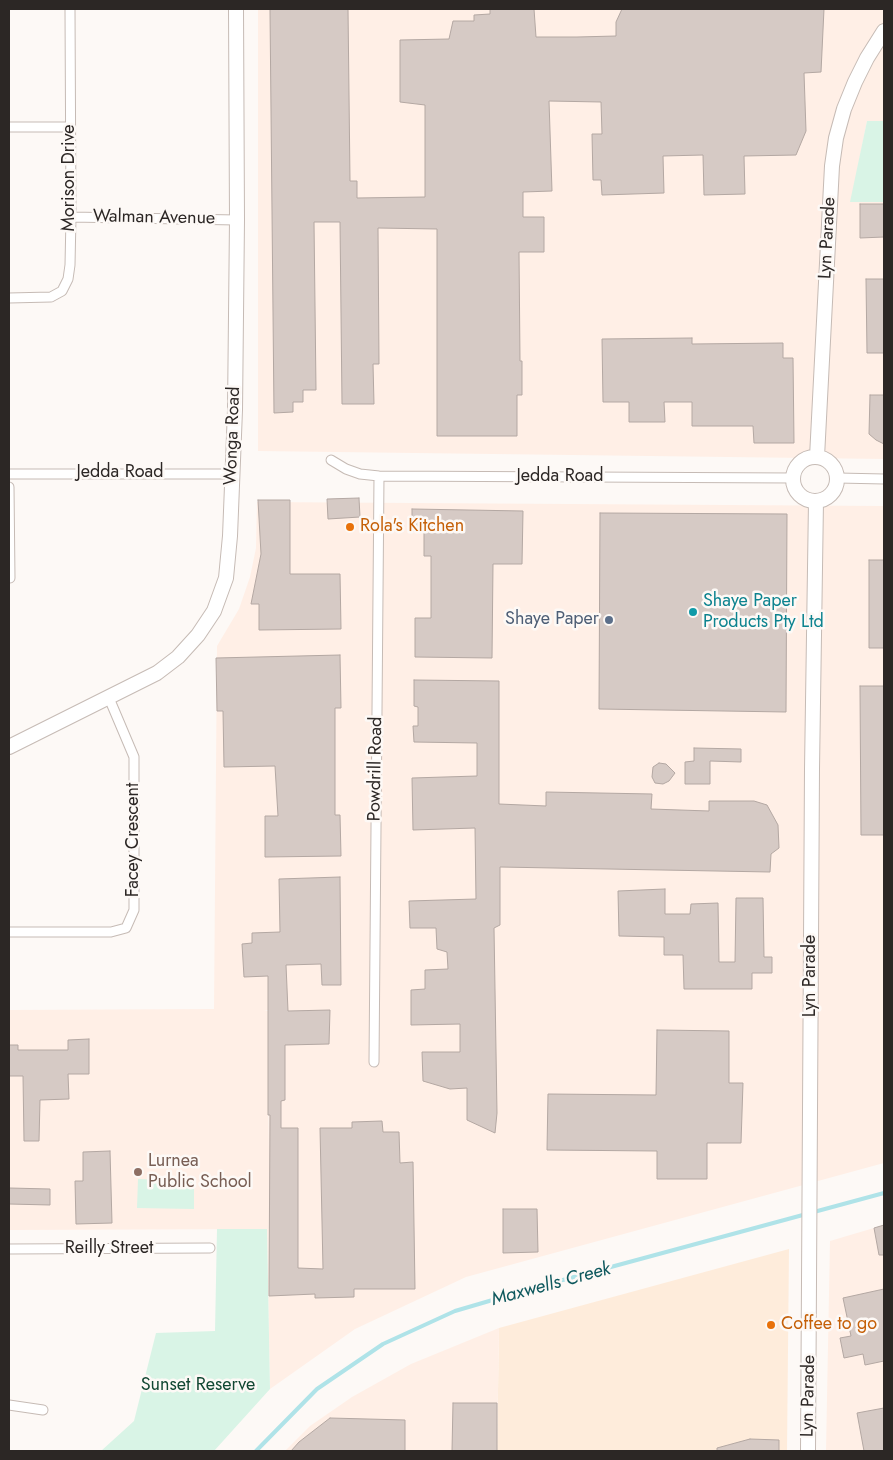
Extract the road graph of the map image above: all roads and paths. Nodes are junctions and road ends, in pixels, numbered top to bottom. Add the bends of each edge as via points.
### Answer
1 (70, 9) edge
2 (236, 9) edge
3 (884, 31) edge
4 (9, 126) edge
5 (70, 127) junction
6 (71, 217) junction
7 (237, 220) junction
8 (9, 298) edge
9 (817, 457) junction
10 (331, 460) dead end
11 (9, 474) edge
12 (232, 474) junction
13 (379, 476) junction
14 (793, 478) junction
15 (838, 478) junction
16 (884, 479) edge
17 (9, 487) edge
18 (816, 502) junction
19 (10, 578) dead end
20 (109, 698) junction
21 (9, 747) edge
22 (9, 932) edge
23 (374, 1062) dead end
24 (210, 1248) dead end
25 (9, 1249) edge
26 (9, 1405) edge
27 (43, 1410) dead end
28 (808, 1451) edge

1 - 5 street, Morison Drive
2 - 7 street, Wonga Road
3 - 9 street, Lyn Parade via 855,82 836,138
4 - 5 street
5 - 6 street, Morison Drive
6 - 7 street, Walman Avenue
6 - 8 street, Morison Drive via 70,265 62,291 51,297
7 - 12 street, Wonga Road
9 - 14 street via 798,464
9 - 15 street via 834,466
10 - 13 street, Jedda Road via 360,474
11 - 12 street, Jedda Road
12 - 20 street, Wonga Road via 226,578 214,611 178,657 157,673
13 - 14 street, Jedda Road
13 - 23 street, Powdrill Road
14 - 18 street via 797,492
15 - 16 street
15 - 18 street via 834,491
17 - 19 street
18 - 28 street, Lyn Parade
20 - 21 street, Wonga Road
20 - 22 street, Facey Crescent via 134,757 134,910 126,928 112,932
24 - 25 street, Reilly Street
26 - 27 street

